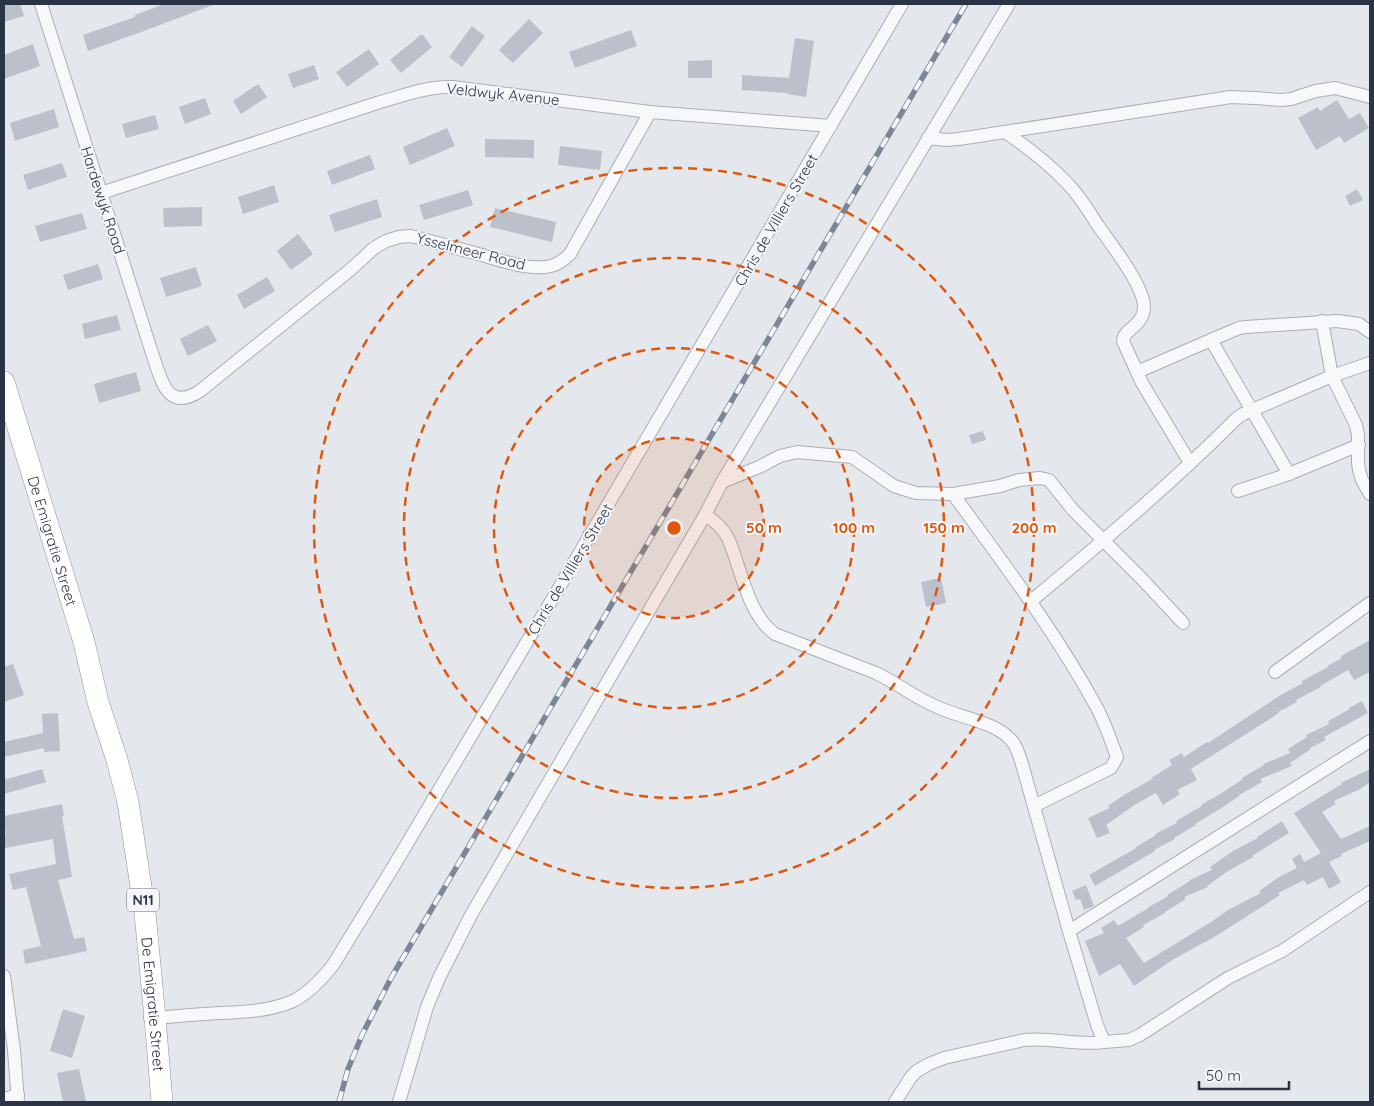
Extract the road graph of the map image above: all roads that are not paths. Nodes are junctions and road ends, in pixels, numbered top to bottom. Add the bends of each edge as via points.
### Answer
1 (41, 4) edge
2 (902, 4) edge
3 (1009, 4) edge
4 (1370, 97) edge
5 (650, 112) junction
6 (831, 126) junction
7 (1005, 132) junction
8 (928, 138) junction
9 (101, 193) junction
10 (1322, 321) junction
11 (1370, 332) edge
12 (1211, 340) junction
13 (1370, 363) edge
14 (1137, 372) junction
15 (1332, 376) junction
16 (4, 382) edge
17 (170, 394) joint
18 (1251, 410) junction
19 (1359, 445) junction
20 (1190, 463) junction
21 (1289, 474) junction
22 (722, 482) junction
23 (1238, 491) dead end
24 (953, 494) junction
25 (1370, 494) edge
26 (705, 514) junction
27 (1104, 541) junction
28 (1031, 601) junction
29 (1370, 603) edge
30 (1183, 623) dead end
31 (1275, 672) dead end
32 (1370, 741) edge
33 (1034, 806) junction
34 (1370, 892) edge
35 (1069, 932) junction
36 (4, 976) edge
37 (150, 1018) junction
38 (1104, 1042) junction
39 (4, 1099) edge
40 (18, 1099) edge
41 (151, 1102) edge
42 (162, 1102) edge
43 (399, 1102) edge
44 (895, 1102) edge

1 - 9 street, Hardewyk Road
2 - 6 street, Chris de Villiers Street
3 - 8 street
4 - 7 street via 1336,88 1280,100 1224,98
5 - 6 street, Veldwyk Avenue
5 - 9 street, Veldwyk Avenue via 442,87 377,103
5 - 17 street, Ysselmeer Road via 570,254 558,264 530,267 411,236 386,241 200,391 180,398
6 - 37 street, Chris de Villiers Street via 333,965 304,994 278,1006
7 - 8 street via 959,139
7 - 14 street via 1052,167 1069,185 1138,287 1144,312 1123,339
8 - 22 street
9 - 17 street, Hardewyk Road via 152,353
10 - 11 street via 1353,322
10 - 12 street via 1239,328
10 - 15 street
12 - 14 street
12 - 18 street
13 - 15 street
14 - 20 street
15 - 18 street
15 - 19 street via 1356,426
16 - 37 highway, De Emigratie Street / N11 via 84,642 98,702
18 - 20 street via 1236,419
18 - 21 street
19 - 21 street
19 - 25 street via 1359,470
20 - 27 street
21 - 23 street
22 - 24 street via 780,456 797,452 852,457 894,486 916,493
22 - 26 street
24 - 27 street via 1020,480 1049,480
24 - 28 street
26 - 33 street via 724,530 752,602 769,630 876,673 937,708 999,730 1017,749
26 - 43 street via 463,931 427,1006
27 - 28 street
27 - 30 street
28 - 33 street via 1098,710 1117,757 1111,768
29 - 31 street
32 - 35 street
33 - 35 street
34 - 38 street via 1282,951 1228,978 1140,1035 1129,1040
35 - 38 street
36 - 40 street
37 - 41 highway, De Emigratie Street / N11
37 - 42 highway, De Emigratie Street / N11
38 - 44 street via 1030,1039 944,1058 917,1071
39 - 40 street

